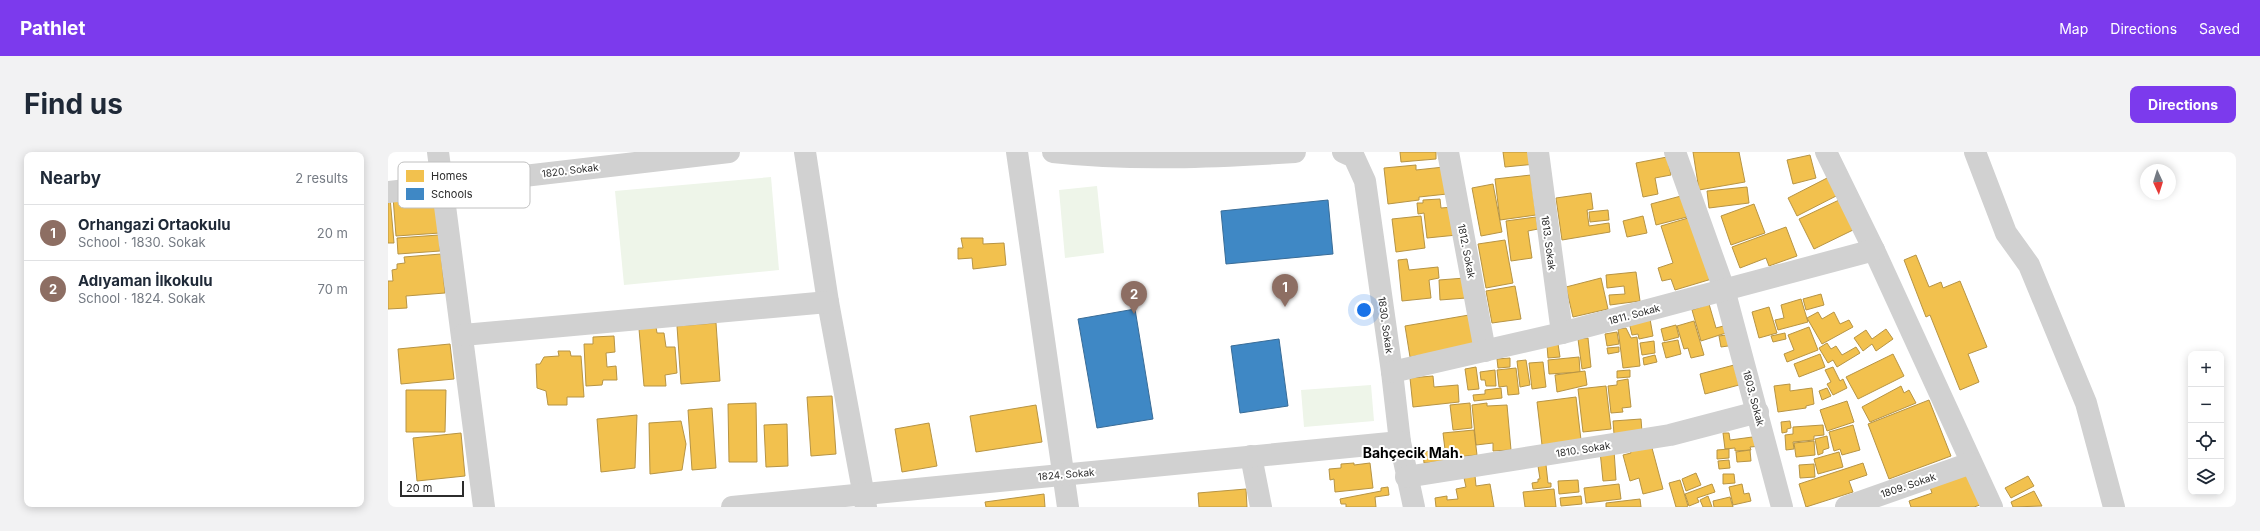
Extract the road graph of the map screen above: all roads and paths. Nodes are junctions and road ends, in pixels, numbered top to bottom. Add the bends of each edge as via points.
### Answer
1 (438, 152) edge
2 (729, 152) edge
3 (805, 152) edge
4 (1016, 152) edge
5 (1053, 152) edge
6 (1295, 152) edge
7 (1343, 152) edge
8 (1448, 152) edge
9 (1538, 152) edge
10 (1674, 152) edge
11 (1826, 152) edge
12 (1975, 152) edge
13 (656, 156) edge
14 (440, 162) edge
15 (530, 173) edge
16 (398, 191) edge
17 (388, 192) edge
18 (446, 208) edge
19 (1874, 250) junction
20 (1724, 289) junction
21 (828, 302) junction
22 (1562, 333) junction
23 (463, 335) junction
24 (1485, 351) junction
25 (1392, 372) junction
26 (1758, 412) junction
27 (1400, 442) junction
28 (1252, 456) junction
29 (1971, 463) junction
30 (1063, 474) junction
31 (1406, 477) junction
32 (864, 500) edge
33 (484, 507) edge
34 (732, 507) edge
35 (1068, 507) edge
36 (1262, 507) edge
37 (1414, 507) edge
38 (1782, 507) edge
39 (1846, 507) edge
40 (1992, 507) edge
41 (2114, 507) edge

1 - 14 street
2 - 13 street, 1820. Sokak
3 - 21 street
4 - 30 street
5 - 6 street via 1103,158 1202,158
7 - 25 street, 1830. Sokak via 1354,157 1365,181
8 - 24 street, 1812. Sokak
9 - 22 street, 1813. Sokak
10 - 20 street, 1803. Sokak
11 - 19 street
12 - 41 street via 2006,233 2029,265 2086,403
13 - 15 street, 1820. Sokak
16 - 17 street, 1820. Sokak
18 - 23 street
19 - 20 street, 1811. Sokak
19 - 29 street
20 - 22 street, 1811. Sokak
20 - 26 street, 1803. Sokak
21 - 23 street
21 - 32 street
22 - 24 street, 1811. Sokak
23 - 33 street
24 - 25 street, 1811. Sokak
25 - 27 street, 1830. Sokak
26 - 31 street, 1810. Sokak via 1670,435
26 - 38 street, 1803. Sokak
27 - 28 street, 1824. Sokak
27 - 31 street, 1830. Sokak
28 - 30 street, 1824. Sokak
28 - 36 street
29 - 39 street, 1809. Sokak
29 - 40 street
30 - 32 street, 1824. Sokak
30 - 35 street
31 - 37 street, 1830. Sokak
32 - 34 street, 1824. Sokak

